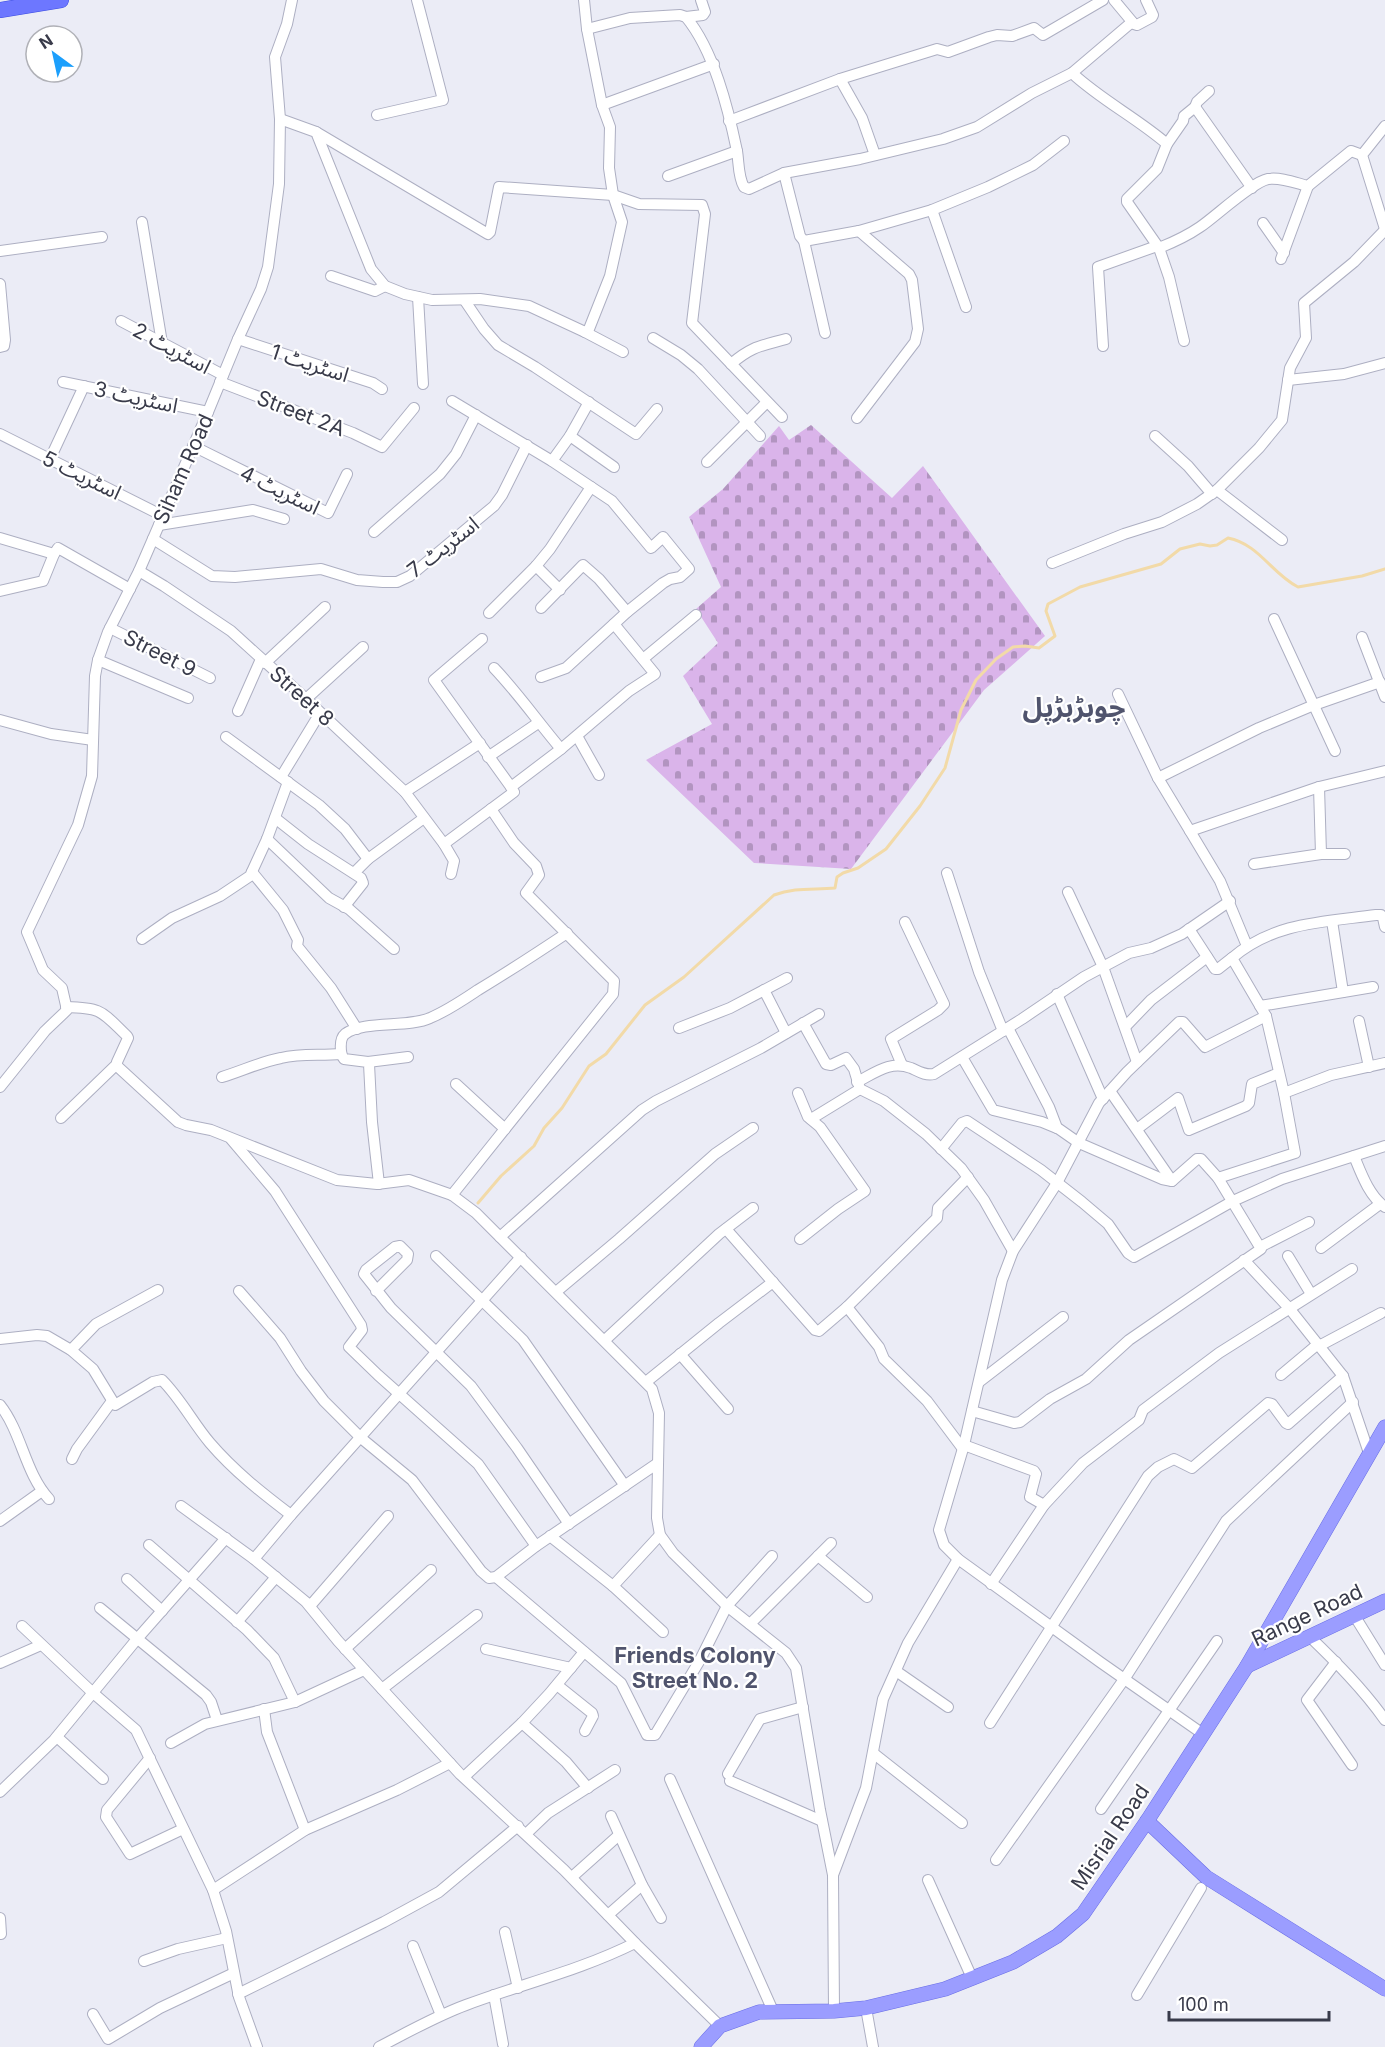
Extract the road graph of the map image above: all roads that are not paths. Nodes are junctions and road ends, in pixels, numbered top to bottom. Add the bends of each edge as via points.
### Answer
1 (61, 0) edge
2 (292, 0) edge
3 (417, 0) edge
4 (584, 0) edge
5 (701, 0) edge
6 (1103, 0) edge
7 (1114, 0) edge
8 (1146, 0) edge
9 (0, 10) edge
10 (686, 17) junction
11 (1132, 22) junction
12 (587, 29) junction
13 (714, 64) junction
14 (1072, 73) junction
15 (840, 79) junction
16 (1209, 91) dead end
17 (602, 105) junction
18 (1195, 107) junction
19 (377, 115) dead end
20 (280, 119) junction
21 (729, 122) junction
22 (1385, 126) edge
23 (316, 132) junction
24 (1064, 141) dead end
25 (1167, 144) junction
26 (737, 152) junction
27 (875, 155) junction
28 (1362, 155) junction
29 (784, 173) junction
30 (668, 176) dead end
31 (1308, 186) junction
32 (1252, 188) junction
33 (613, 195) junction
34 (932, 210) junction
35 (142, 222) dead end
36 (1263, 223) dead end
37 (1385, 229) edge
38 (859, 231) junction
39 (102, 237) dead end
40 (804, 241) junction
41 (1158, 247) junction
42 (0, 250) edge
43 (331, 276) dead end
44 (0, 284) edge
45 (384, 286) junction
46 (418, 297) junction
47 (465, 301) junction
48 (966, 307) dead end
49 (121, 321) dead end
50 (585, 332) junction
51 (825, 333) dead end
52 (653, 338) dead end
53 (238, 339) junction
54 (786, 339) dead end
55 (1184, 341) dead end
56 (162, 343) junction
57 (1103, 346) dead end
58 (0, 347) edge
59 (623, 352) dead end
60 (1385, 363) edge
61 (731, 364) junction
62 (221, 378) junction
63 (1288, 380) junction
64 (63, 382) dead end
65 (423, 384) dead end
66 (84, 386) junction
67 (382, 389) dead end
68 (452, 401) dead end
69 (589, 402) junction
70 (767, 402) junction
71 (414, 408) dead end
72 (657, 409) dead end
73 (208, 412) junction
74 (476, 415) junction
75 (782, 417) dead end
76 (857, 418) dead end
77 (747, 423) junction
78 (0, 434) edge
79 (570, 436) junction
80 (760, 436) dead end
81 (1155, 436) dead end
82 (527, 445) junction
83 (193, 446) junction
84 (50, 459) junction
85 (552, 461) junction
86 (707, 462) dead end
87 (614, 467) dead end
88 (347, 474) dead end
89 (591, 487) junction
90 (1214, 492) junction
91 (284, 519) dead end
92 (161, 520) junction
93 (374, 532) dead end
94 (0, 538) edge
95 (153, 539) junction
96 (1282, 540) dead end
97 (54, 554) junction
98 (1052, 563) dead end
99 (536, 566) junction
100 (139, 572) junction
101 (130, 589) junction
102 (560, 590) junction
103 (0, 591) edge
104 (324, 607) dead end
105 (541, 608) dead end
106 (627, 612) junction
107 (489, 613) dead end
108 (696, 615) dead end
109 (1274, 619) dead end
110 (614, 624) junction
111 (110, 628) junction
112 (1362, 637) dead end
113 (482, 639) dead end
114 (363, 647) dead end
115 (643, 659) junction
116 (98, 660) junction
117 (263, 661) junction
118 (494, 668) dead end
119 (541, 677) dead end
120 (210, 678) dead end
121 (1381, 678) edge
122 (1118, 694) dead end
123 (1385, 697) edge
124 (188, 698) dead end
125 (306, 699) junction
126 (1314, 705) junction
127 (238, 711) dead end
128 (320, 713) junction
129 (0, 720) edge
130 (538, 723) junction
131 (578, 735) junction
132 (226, 737) dead end
133 (93, 740) junction
134 (480, 743) junction
135 (561, 748) junction
136 (1335, 751) dead end
137 (488, 757) junction
138 (1385, 771) edge
139 (599, 775) dead end
140 (1158, 778) junction
141 (284, 780) junction
142 (511, 787) junction
143 (1319, 787) junction
144 (405, 792) junction
145 (491, 809) junction
146 (275, 818) junction
147 (424, 818) junction
148 (1190, 831) junction
149 (267, 839) junction
150 (444, 844) junction
151 (1321, 854) junction
152 (1345, 854) dead end
153 (368, 858) junction
154 (1254, 864) dead end
155 (252, 872) junction
156 (354, 873) junction
157 (947, 873) dead end
158 (452, 874) dead end
159 (1068, 892) dead end
160 (1230, 901) junction
161 (344, 907) junction
162 (1332, 921) junction
163 (905, 922) dead end
164 (1385, 927) edge
165 (1189, 929) junction
166 (567, 933) junction
167 (142, 939) dead end
168 (1247, 946) junction
169 (393, 949) dead end
170 (1207, 957) junction
171 (1232, 958) junction
172 (1103, 967) junction
173 (788, 978) dead end
174 (1373, 987) dead end
175 (764, 990) junction
176 (1344, 992) junction
177 (1057, 994) junction
178 (1260, 1006) junction
179 (66, 1007) junction
180 (819, 1014) dead end
181 (1266, 1016) junction
182 (1359, 1021) dead end
183 (803, 1023) junction
184 (1125, 1027) junction
185 (679, 1028) dead end
186 (357, 1029) junction
187 (1005, 1029) junction
188 (786, 1034) junction
189 (341, 1054) junction
190 (408, 1057) dead end
191 (962, 1057) junction
192 (368, 1062) junction
193 (1137, 1062) junction
194 (1385, 1063) edge
195 (117, 1064) junction
196 (902, 1065) junction
197 (1369, 1066) junction
198 (1279, 1073) junction
199 (222, 1077) dead end
200 (456, 1084) dead end
201 (859, 1086) junction
202 (0, 1087) edge
203 (798, 1093) dead end
204 (1284, 1093) junction
205 (1106, 1095) junction
206 (62, 1119) dead end
207 (812, 1119) junction
208 (753, 1128) dead end
209 (1057, 1128) junction
210 (505, 1129) junction
211 (1137, 1129) junction
212 (231, 1139) junction
213 (1079, 1143) junction
214 (1385, 1146) edge
215 (941, 1149) junction
216 (1354, 1156) junction
217 (968, 1177) junction
218 (1218, 1178) junction
219 (1172, 1180) junction
220 (1057, 1183) junction
221 (379, 1184) junction
222 (452, 1195) junction
223 (1233, 1201) junction
224 (1383, 1205) edge
225 (753, 1208) dead end
226 (1309, 1222) dead end
227 (726, 1228) junction
228 (500, 1237) junction
229 (800, 1239) dead end
230 (1260, 1247) junction
231 (1321, 1248) dead end
232 (1013, 1251) junction
233 (436, 1256) dead end
234 (1288, 1256) dead end
235 (521, 1257) junction
236 (1244, 1260) junction
237 (1352, 1269) dead end
238 (773, 1282) junction
239 (158, 1290) dead end
240 (376, 1291) dead end
241 (239, 1292) dead end
242 (556, 1292) junction
243 (1311, 1294) junction
244 (483, 1300) junction
245 (847, 1307) junction
246 (1289, 1308) junction
247 (1381, 1314) dead end
248 (1064, 1317) dead end
249 (0, 1339) edge
250 (605, 1340) junction
251 (1319, 1345) junction
252 (71, 1350) junction
253 (436, 1351) junction
254 (680, 1354) junction
255 (1281, 1375) dead end
256 (1343, 1376) junction
257 (646, 1382) junction
258 (979, 1382) junction
259 (399, 1392) junction
260 (112, 1401) junction
261 (1353, 1402) junction
262 (0, 1405) edge
263 (728, 1409) dead end
264 (972, 1411) junction
265 (1385, 1427) edge
266 (361, 1438) junction
267 (963, 1447) junction
268 (1369, 1454) junction
269 (72, 1459) dead end
270 (658, 1463) junction
271 (625, 1486) junction
272 (1044, 1505) junction
273 (181, 1506) dead end
274 (291, 1515) junction
275 (388, 1516) dead end
276 (0, 1521) edge
277 (569, 1524) junction
278 (660, 1535) junction
279 (550, 1536) junction
280 (226, 1538) junction
281 (831, 1544) dead end
282 (150, 1545) dead end
283 (536, 1546) junction
284 (772, 1556) dead end
285 (818, 1556) junction
286 (254, 1559) junction
287 (958, 1559) junction
288 (430, 1570) dead end
289 (276, 1576) junction
290 (496, 1577) junction
291 (127, 1579) dead end
292 (189, 1581) junction
293 (990, 1584) junction
294 (613, 1586) junction
295 (867, 1598) dead end
296 (1385, 1601) edge
297 (310, 1606) junction
298 (728, 1606) junction
299 (100, 1608) dead end
300 (162, 1611) junction
301 (477, 1615) dead end
302 (1354, 1615) junction
303 (237, 1622) junction
304 (750, 1624) junction
305 (22, 1626) dead end
306 (1052, 1626) junction
307 (663, 1632) dead end
308 (1309, 1636) junction
309 (137, 1639) junction
310 (1217, 1641) dead end
311 (41, 1645) junction
312 (345, 1649) junction
313 (486, 1649) dead end
314 (584, 1652) junction
315 (1336, 1662) junction
316 (0, 1663) edge
317 (1385, 1665) edge
318 (1247, 1666) junction
319 (571, 1668) junction
320 (364, 1670) junction
321 (896, 1671) junction
322 (1125, 1678) junction
323 (557, 1685) junction
324 (382, 1689) junction
325 (92, 1692) junction
326 (296, 1702) junction
327 (803, 1707) junction
328 (948, 1707) dead end
329 (264, 1709) junction
330 (1169, 1710) junction
331 (217, 1720) junction
332 (1385, 1720) edge
333 (522, 1723) junction
334 (990, 1723) dead end
335 (585, 1731) dead end
336 (1203, 1734) junction
337 (57, 1737) junction
338 (171, 1743) dead end
339 (873, 1754) junction
340 (150, 1758) junction
341 (450, 1763) junction
342 (1352, 1765) dead end
343 (615, 1770) dead end
344 (464, 1777) junction
345 (104, 1779) dead end
346 (670, 1779) dead end
347 (588, 1788) junction
348 (0, 1792) edge
349 (1101, 1809) dead end
350 (611, 1816) dead end
351 (822, 1821) junction
352 (1147, 1821) junction
353 (962, 1823) dead end
354 (183, 1830) junction
355 (305, 1830) junction
356 (522, 1830) junction
357 (619, 1835) junction
358 (996, 1860) dead end
359 (833, 1875) junction
360 (572, 1877) junction
361 (928, 1880) dead end
362 (642, 1885) junction
363 (1201, 1887) dead end
364 (213, 1890) junction
365 (608, 1915) junction
366 (0, 1918) edge
367 (661, 1918) dead end
368 (505, 1932) dead end
369 (1, 1934) edge
370 (227, 1938) junction
371 (635, 1943) junction
372 (413, 1946) dead end
373 (144, 1961) dead end
374 (234, 1973) junction
375 (972, 1978) junction
376 (518, 1988) junction
377 (1385, 1989) edge
378 (238, 1994) junction
379 (494, 1995) junction
380 (1137, 1995) dead end
381 (866, 2008) junction
382 (834, 2011) junction
383 (773, 2012) junction
384 (93, 2014) dead end
385 (441, 2015) junction
386 (720, 2026) junction
387 (503, 2044) dead end
388 (257, 2047) edge
389 (380, 2047) edge
390 (701, 2047) edge
391 (873, 2047) edge

1 - 9 highway
2 - 20 street, Siham Road via 275,57
3 - 19 street via 443,100
4 - 12 street
5 - 10 street via 703,15
6 - 15 street via 1043,35 1034,28 1012,36 997,35 955,51 937,49
7 - 11 street
8 - 11 street via 1152,17 1137,25
10 - 12 street via 630,18
10 - 13 street
11 - 14 street
12 - 17 street
13 - 17 street
13 - 21 street
14 - 25 street via 1092,92
14 - 27 street via 977,127 943,140
15 - 21 street
15 - 27 street via 862,118
16 - 18 street
17 - 33 street via 610,127
18 - 25 street via 1184,116
18 - 32 street
20 - 23 street
20 - 53 street, Siham Road via 279,184 268,267
21 - 26 street
22 - 28 street
23 - 33 street via 488,234 500,187
23 - 45 street via 371,269
24 - 34 street via 1034,165
25 - 41 street via 1157,169 1127,200
26 - 29 street via 741,182 747,189
26 - 30 street
27 - 29 street
28 - 31 street via 1351,151
28 - 37 street
29 - 40 street
31 - 32 street via 1267,179
31 - 36 street via 1282,256
32 - 41 street via 1200,228
33 - 50 street via 622,222 610,276
33 - 61 street via 639,204 702,206 705,214 692,323
34 - 38 street
34 - 48 street
35 - 56 street
37 - 63 street via 1354,262 1304,303 1306,338
38 - 40 street
38 - 76 street via 909,273 918,330 915,342
39 - 42 street
40 - 51 street
41 - 55 street
41 - 57 street via 1098,267
43 - 45 street via 375,291
44 - 58 street via 5,340
45 - 46 street
46 - 47 street
46 - 65 street
47 - 50 street via 480,299 529,306
47 - 69 street via 498,345
49 - 56 street, اسٹریٹ 2
50 - 59 street
52 - 77 street via 689,362
53 - 62 street, Siham Road
53 - 67 street, اسٹریٹ 1
54 - 61 street via 746,351
56 - 62 street, اسٹریٹ 2
60 - 63 street via 1344,374
61 - 70 street
62 - 71 street, Street 2A via 382,447
62 - 73 street, Siham Road
63 - 90 street via 1282,420
64 - 66 street, اسٹریٹ 3
66 - 73 street, اسٹریٹ 3
66 - 84 street
68 - 74 street
69 - 72 street via 636,434
69 - 79 street
70 - 75 street
70 - 77 street
73 - 83 street, Siham Road
74 - 82 street
74 - 93 street via 445,469
77 - 80 street
77 - 86 street
78 - 84 street, اسٹریٹ 5
79 - 85 street
79 - 87 street
81 - 90 street
82 - 85 street
82 - 95 street, اسٹریٹ 7 via 494,506 410,576 397,582 357,580 321,569 245,577 212,576
83 - 88 street, اسٹریٹ 4 via 328,513
83 - 92 street, Siham Road
84 - 92 street, اسٹریٹ 5
85 - 89 street
89 - 99 street
89 - 106 street via 612,501 651,548 663,537 688,569
90 - 96 street
90 - 98 street via 1162,522
91 - 92 street via 253,510
92 - 95 street, Siham Road
94 - 97 street
95 - 100 street, Siham Road
97 - 101 street via 58,548
97 - 103 street via 43,582
99 - 102 street
99 - 107 street
100 - 101 street, Siham Road
100 - 117 street, Street 8 via 231,631
101 - 111 street, Siham Road
102 - 105 street
102 - 106 street via 583,565
104 - 117 street
106 - 110 street
108 - 115 street
109 - 126 street
110 - 115 street
110 - 119 street via 566,668
111 - 116 street, Siham Road
111 - 120 street, Street 9
112 - 121 street
113 - 134 street via 434,680
114 - 125 street
115 - 131 street via 655,674
116 - 124 street
116 - 133 street, Siham Road
117 - 125 street, Street 8
117 - 127 street
118 - 130 street
121 - 123 street
121 - 126 street
122 - 140 street
125 - 128 street, Street 8
126 - 136 street
126 - 140 street
128 - 141 street
128 - 144 street, Street 8
129 - 133 street
130 - 135 street
130 - 137 street
131 - 135 street
131 - 139 street
132 - 141 street
133 - 179 street, Siham Road via 92,776 78,825 27,932 43,970 63,988
134 - 137 street
134 - 144 street
135 - 142 street
137 - 142 street
138 - 143 street
140 - 148 street
141 - 146 street
141 - 153 street via 330,815
142 - 145 street via 514,792
143 - 148 street
143 - 151 street
144 - 147 street, Street 8
145 - 150 street
145 - 166 street via 514,843 536,866 539,875 526,893
146 - 149 street
146 - 156 street
147 - 150 street, Street 8
147 - 153 street
148 - 160 street
149 - 155 street
149 - 161 street via 329,898
150 - 158 street via 454,861
151 - 152 street
151 - 154 street
153 - 156 street
155 - 167 street via 235,887 172,918
155 - 186 street via 283,910 298,940 297,946
156 - 161 street via 363,884
157 - 187 street via 979,972
159 - 172 street
160 - 165 street
160 - 168 street
161 - 169 street
162 - 164 street via 1381,915
162 - 168 street via 1286,928
162 - 176 street
163 - 196 street via 944,1004 891,1039
165 - 170 street
165 - 172 street
166 - 186 street via 431,1018
166 - 210 street via 614,981 613,994
168 - 171 street
170 - 171 street via 1215,969
170 - 184 street via 1151,1000
171 - 178 street
172 - 177 street
172 - 184 street
173 - 175 street
174 - 176 street
175 - 185 street
175 - 188 street
176 - 178 street
177 - 187 street
177 - 205 street
178 - 181 street
179 - 195 street via 97,1009 127,1036
179 - 202 street
180 - 183 street
181 - 193 street via 1205,1047 1179,1022
181 - 198 street
182 - 197 street
183 - 188 street
183 - 201 street via 826,1064 846,1058
184 - 193 street
186 - 189 street via 342,1038
187 - 191 street
187 - 209 street
188 - 228 street via 642,1110
189 - 192 street via 344,1059
189 - 199 street via 310,1053 281,1058
190 - 192 street
191 - 196 street via 928,1075
191 - 209 street via 993,1110
192 - 221 street
193 - 205 street
194 - 197 street
195 - 206 street
195 - 212 street via 178,1122
196 - 201 street via 886,1066
197 - 204 street
198 - 204 street
198 - 211 street via 1252,1084 1246,1106 1189,1130 1178,1098
200 - 210 street
201 - 207 street
201 - 215 street via 884,1101
203 - 207 street
204 - 218 street via 1295,1153
205 - 211 street
205 - 213 street
207 - 229 street via 865,1191
208 - 242 street via 715,1154
209 - 213 street
210 - 222 street
211 - 219 street
212 - 221 street via 337,1180
212 - 259 street via 275,1191 361,1325 362,1330 349,1347
213 - 219 street
213 - 220 street
214 - 216 street
215 - 217 street
215 - 220 street via 967,1121
216 - 223 street via 1304,1171
216 - 224 street via 1364,1179
217 - 232 street
217 - 245 street via 938,1208 937,1218
218 - 219 street via 1202,1159 1197,1159
218 - 223 street
220 - 223 street via 1108,1224 1134,1257
220 - 232 street
221 - 222 street via 409,1180
222 - 228 street
223 - 230 street
224 - 231 street
225 - 227 street
226 - 230 street
227 - 238 street
227 - 250 street
228 - 235 street
230 - 236 street
232 - 258 street via 1002,1280
233 - 244 street
234 - 243 street
235 - 242 street
235 - 244 street
236 - 246 street
236 - 264 street via 1130,1340 1086,1379 1020,1422
237 - 243 street
238 - 245 street via 817,1331
238 - 254 street
239 - 252 street via 96,1324
240 - 253 street
241 - 266 street via 280,1338 324,1401
242 - 250 street
243 - 246 street
244 - 253 street
244 - 271 street via 532,1352
245 - 267 street via 884,1359 927,1401
246 - 251 street
246 - 272 street via 1219,1353 1143,1410 1139,1420 1083,1463
247 - 251 street
248 - 258 street
249 - 252 street via 46,1336
250 - 257 street
251 - 255 street
251 - 256 street
252 - 260 street via 93,1369
253 - 259 street
253 - 277 street via 471,1386
254 - 257 street
254 - 263 street
256 - 261 street
256 - 306 street via 1288,1424 1268,1403 1192,1468 1174,1459 1158,1467 1148,1476
257 - 270 street via 659,1413
258 - 264 street
259 - 266 street
259 - 283 street via 478,1464
260 - 269 street
260 - 274 street via 115,1405 162,1380 225,1460
261 - 268 street
261 - 322 street via 1226,1521
262 - 276 street via 46,1495
264 - 267 street
265 - 268 main road, Misrial Road
266 - 274 street
266 - 290 street via 412,1480 482,1571 489,1578
267 - 272 street via 1034,1471 1030,1497
267 - 287 street via 939,1530 944,1545
268 - 318 main road, Misrial Road
270 - 271 street
270 - 278 street
271 - 277 street
272 - 293 street
273 - 280 street
274 - 286 street
275 - 297 street
277 - 279 street
278 - 294 street
278 - 298 street via 673,1553
279 - 283 street
279 - 294 street
280 - 286 street
280 - 292 street
281 - 285 street
282 - 292 street
283 - 290 street
284 - 298 street
285 - 295 street
285 - 304 street
286 - 289 street
287 - 293 street
287 - 321 street via 908,1643
288 - 312 street
289 - 297 street
289 - 303 street
290 - 314 street
291 - 300 street
292 - 300 street
292 - 303 street
293 - 306 street
294 - 307 street
296 - 302 main road, Range Road
297 - 312 street
298 - 304 street
298 - 314 street via 655,1735 646,1735 621,1683
299 - 309 street
300 - 309 street
301 - 324 street
302 - 308 main road, Range Road
302 - 317 street
303 - 326 street via 274,1658
304 - 327 street via 786,1653 796,1668
305 - 311 street
306 - 322 street
306 - 334 street
308 - 315 street
308 - 318 main road, Range Road
309 - 325 street
309 - 331 street via 206,1695
310 - 330 street
311 - 316 street
311 - 325 street
312 - 320 street
313 - 319 street
314 - 319 street
315 - 332 street
315 - 342 street via 1307,1700
318 - 336 main road, Misrial Road
319 - 323 street
320 - 324 street
320 - 326 street
321 - 328 street
321 - 339 street via 883,1699
322 - 330 street
322 - 358 street
323 - 333 street
323 - 335 street via 592,1713
324 - 341 street
325 - 337 street
325 - 340 street via 136,1730
326 - 329 street
327 - 351 street
327 - 351 street via 759,1719 729,1778
329 - 331 street
329 - 355 street via 267,1732
330 - 336 street
330 - 349 street
331 - 338 street
333 - 344 street
333 - 347 street via 566,1762
336 - 352 main road, Misrial Road
337 - 345 street
337 - 348 street
339 - 353 street
339 - 359 street via 866,1788
340 - 354 street
340 - 354 street via 107,1810 106,1817 130,1854
341 - 344 street
341 - 355 street
343 - 347 street
344 - 356 street
346 - 383 street
347 - 356 street
350 - 357 street
351 - 359 street
352 - 375 main road, Misrial Road via 1083,1914 1057,1936 1013,1962
352 - 377 main road via 1206,1877
354 - 364 street
355 - 364 street
356 - 360 street
356 - 378 street via 439,1892
357 - 360 street
357 - 362 street
359 - 382 street
360 - 365 street
361 - 375 street
362 - 365 street
362 - 367 street
363 - 380 street
364 - 370 street
365 - 371 street
366 - 369 street
368 - 376 street
370 - 373 street
370 - 374 street
371 - 376 street
371 - 386 street
372 - 385 street
374 - 378 street
374 - 384 street via 160,2008 108,2039
375 - 381 main road, Misrial Road via 945,1989
376 - 379 street
378 - 388 street
379 - 385 street
379 - 387 street
381 - 382 main road, Misrial Road
381 - 391 street
382 - 383 main road, Misrial Road
383 - 386 main road, Misrial Road via 759,2012
385 - 389 street
386 - 390 main road, Misrial Road

